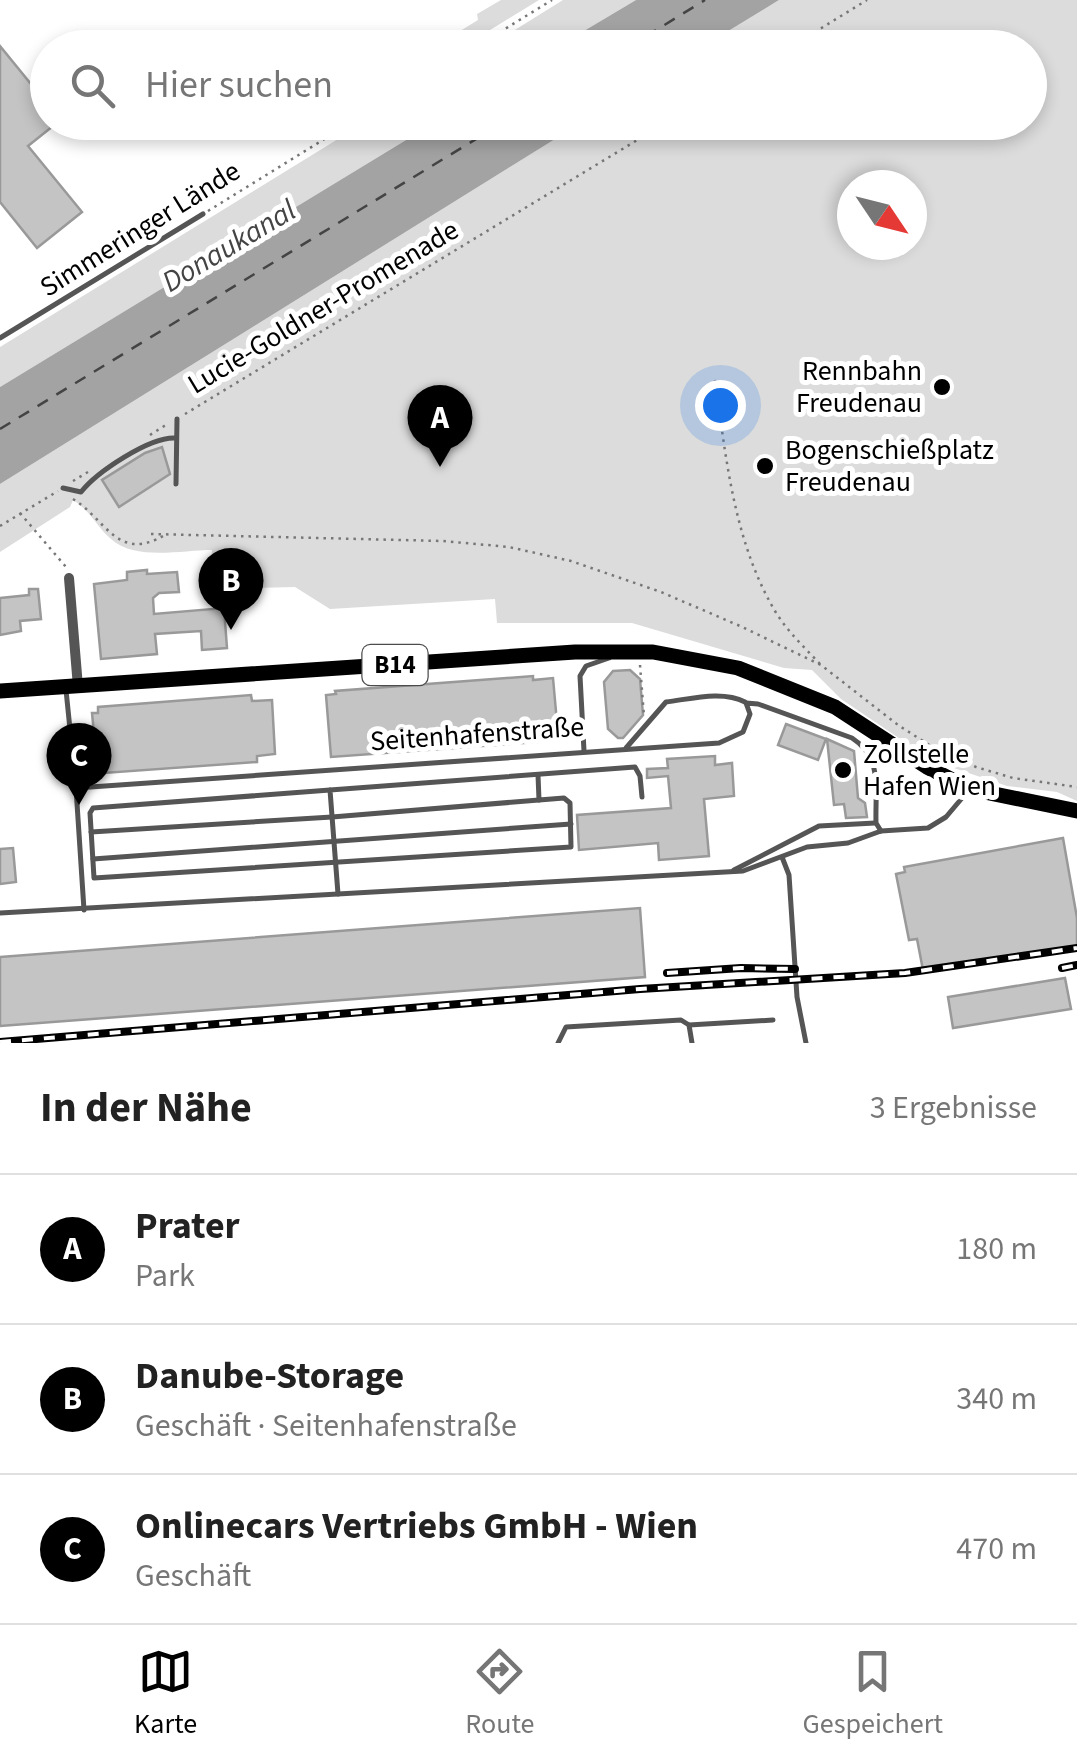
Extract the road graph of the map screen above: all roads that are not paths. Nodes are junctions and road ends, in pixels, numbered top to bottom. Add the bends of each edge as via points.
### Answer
1 (203, 214) road end
2 (0, 338) edge
3 (176, 418) road end
4 (175, 438) junction
5 (176, 484) dead end
6 (63, 488) road end
7 (69, 578) road end
8 (672, 654) junction
9 (72, 688) junction
10 (0, 692) edge
11 (746, 703) junction
12 (626, 748) junction
13 (584, 752) junction
14 (538, 775) junction
15 (76, 788) junction
16 (970, 789) junction
17 (330, 790) junction
18 (642, 797) dead end
19 (538, 800) junction
20 (1077, 811) edge
21 (332, 817) junction
22 (876, 823) junction
23 (571, 824) junction
24 (881, 831) junction
25 (91, 832) junction
26 (333, 842) junction
27 (782, 857) junction
28 (93, 859) junction
29 (334, 864) junction
30 (734, 870) junction
31 (338, 894) junction
32 (84, 910) junction
33 (0, 913) edge
34 (773, 1020) dead end
35 (689, 1025) junction
36 (558, 1043) edge
37 (692, 1043) edge
38 (806, 1043) edge

1 - 2 lane, Simmeringer Lände
3 - 4 lane
4 - 5 lane
4 - 6 lane via 161,437 80,492
7 - 9 street
8 - 9 main road, B14 via 575,652
8 - 13 lane via 607,658 586,666 580,676
8 - 16 main road, B14 via 738,668 835,706
9 - 10 main road, B14
9 - 15 lane
11 - 12 lane via 718,696 666,702
11 - 12 lane, Seitenhafenstraße via 748,724 732,739
11 - 22 lane via 865,747 874,758
12 - 13 lane, Seitenhafenstraße
13 - 15 lane, Seitenhafenstraße
14 - 17 lane
14 - 18 lane via 635,768
14 - 19 lane
15 - 32 lane
16 - 20 main road, B14
16 - 24 lane via 938,824
17 - 21 lane
17 - 25 lane via 94,808
19 - 21 lane
19 - 23 lane via 568,798
21 - 25 lane
21 - 26 lane
22 - 24 lane
22 - 30 lane via 820,826
23 - 26 lane
23 - 29 lane via 570,847
24 - 27 lane
25 - 28 lane
26 - 28 lane
26 - 29 lane
27 - 30 lane
27 - 38 lane via 790,875
28 - 29 lane via 98,880
29 - 31 lane
30 - 31 lane
31 - 32 lane
32 - 33 lane
34 - 35 lane
35 - 36 lane via 681,1020 566,1028
35 - 37 lane

